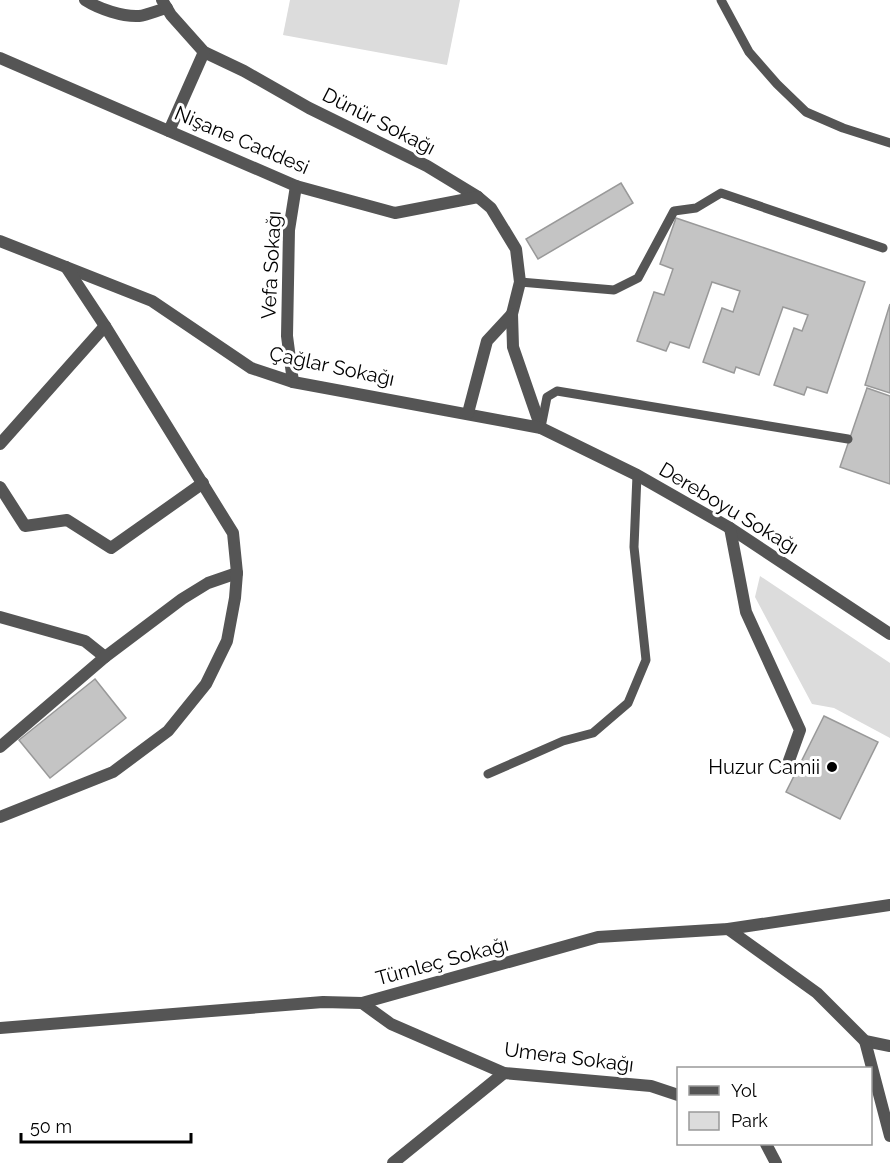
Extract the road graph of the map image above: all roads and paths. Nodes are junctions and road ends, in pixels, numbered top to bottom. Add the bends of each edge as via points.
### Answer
1 (85, 0) edge
2 (721, 0) edge
3 (164, 4) edge
4 (204, 52) junction
5 (0, 58) edge
6 (169, 131) junction
7 (890, 143) edge
8 (296, 186) junction
9 (478, 197) junction
10 (0, 241) edge
11 (884, 248) dead end
12 (66, 267) junction
13 (520, 282) junction
14 (512, 314) junction
15 (105, 326) junction
16 (293, 382) junction
17 (468, 413) junction
18 (541, 428) junction
19 (848, 439) dead end
20 (0, 444) edge
21 (637, 475) junction
22 (203, 483) junction
23 (0, 487) edge
24 (730, 528) junction
25 (237, 573) junction
26 (0, 616) edge
27 (890, 634) edge
28 (105, 657) junction
29 (0, 747) edge
30 (786, 769) dead end
31 (488, 774) dead end
32 (0, 817) edge
33 (890, 904) edge
34 (728, 929) junction
35 (362, 1003) junction
36 (0, 1028) edge
37 (865, 1041) junction
38 (890, 1046) edge
39 (504, 1073) junction
40 (677, 1095) edge
41 (888, 1121) edge
42 (890, 1136) edge
43 (767, 1145) edge
44 (393, 1163) edge
45 (776, 1163) edge

1 - 3 street via 140,16
2 - 7 lane via 749,52 806,112
3 - 4 street, Dünür Sokağı
4 - 6 street
4 - 9 street, Dünür Sokağı via 427,166
5 - 6 street, Nişane Caddesi
6 - 8 street, Nişane Caddesi
8 - 9 street, Nişane Caddesi via 394,213
8 - 16 street, Vefa Sokağı via 289,230 287,336
9 - 13 street, Dünür Sokağı via 491,208 516,249
10 - 12 street, Çağlar Sokağı
11 - 13 lane via 721,193 696,208 674,211 638,278 614,290
12 - 15 street
12 - 16 street, Çağlar Sokağı via 152,301 251,368
13 - 14 street, Dünür Sokağı
14 - 17 street, Dünür Sokağı via 487,341
14 - 18 street, Dünür Sokağı via 513,347
15 - 20 street
15 - 22 street
16 - 17 street, Çağlar Sokağı
17 - 18 street, Çağlar Sokağı
18 - 19 lane via 547,397 557,391
18 - 21 street, Dereboyu Sokağı
21 - 24 street, Dereboyu Sokağı
21 - 31 lane via 634,547 646,660 628,703 593,734 563,741
22 - 23 street via 111,548 68,520 25,526
22 - 25 street via 233,533
24 - 27 street, Dereboyu Sokağı
24 - 30 street via 746,612 800,730
25 - 28 street via 208,583
25 - 32 street via 227,641 206,684 168,731 113,772
26 - 28 street via 84,641
28 - 29 street
33 - 34 street, Tümleç Sokağı
34 - 35 street, Tümleç Sokağı via 598,937
34 - 37 street via 816,993
35 - 36 street, Tümleç Sokağı via 323,1002
35 - 39 street, Umera Sokağı via 391,1024
37 - 38 street
37 - 41 street
39 - 40 street, Umera Sokağı via 651,1086
39 - 44 street
41 - 42 street
43 - 45 street

